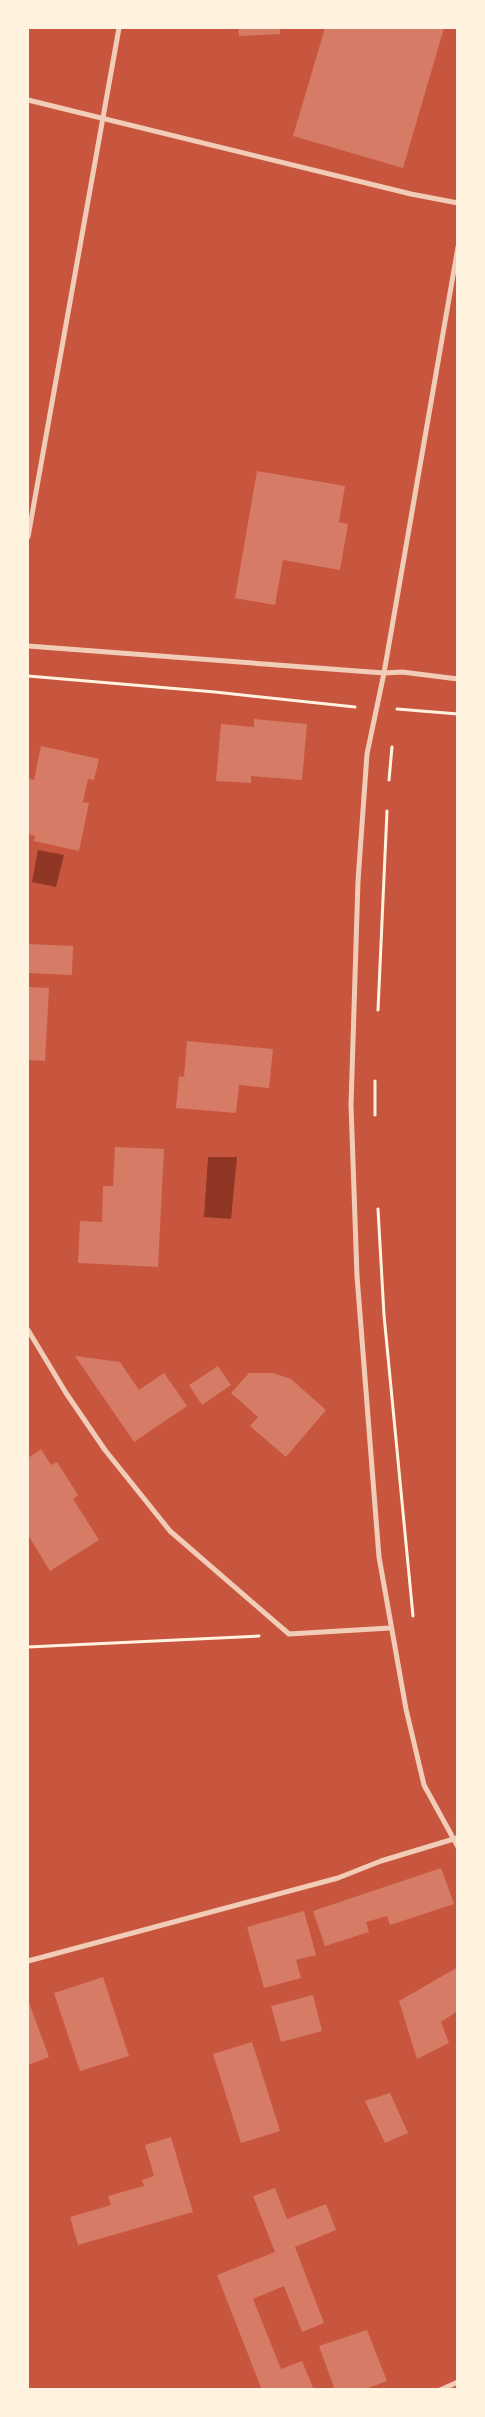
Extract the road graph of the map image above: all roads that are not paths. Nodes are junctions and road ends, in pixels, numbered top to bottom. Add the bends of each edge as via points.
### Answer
1 (119, 28) edge
2 (28, 100) edge
3 (103, 120) junction
4 (458, 203) edge
5 (458, 247) edge
6 (28, 536) edge
7 (28, 646) edge
8 (384, 672) junction
9 (458, 679) edge
10 (28, 1330) edge
11 (390, 1628) junction
12 (456, 1838) edge
13 (458, 1847) edge
14 (28, 1961) edge
15 (458, 2382) edge
16 (440, 2390) edge

1 - 3 street
2 - 3 street
3 - 4 street
3 - 6 street
5 - 8 street
7 - 8 street
8 - 9 street
8 - 11 street via 367,754 358,881 351,1105 370,1468
10 - 11 street via 106,1450 170,1531 289,1634
11 - 12 street via 424,1785
12 - 13 street
12 - 14 street via 338,1878
15 - 16 street

